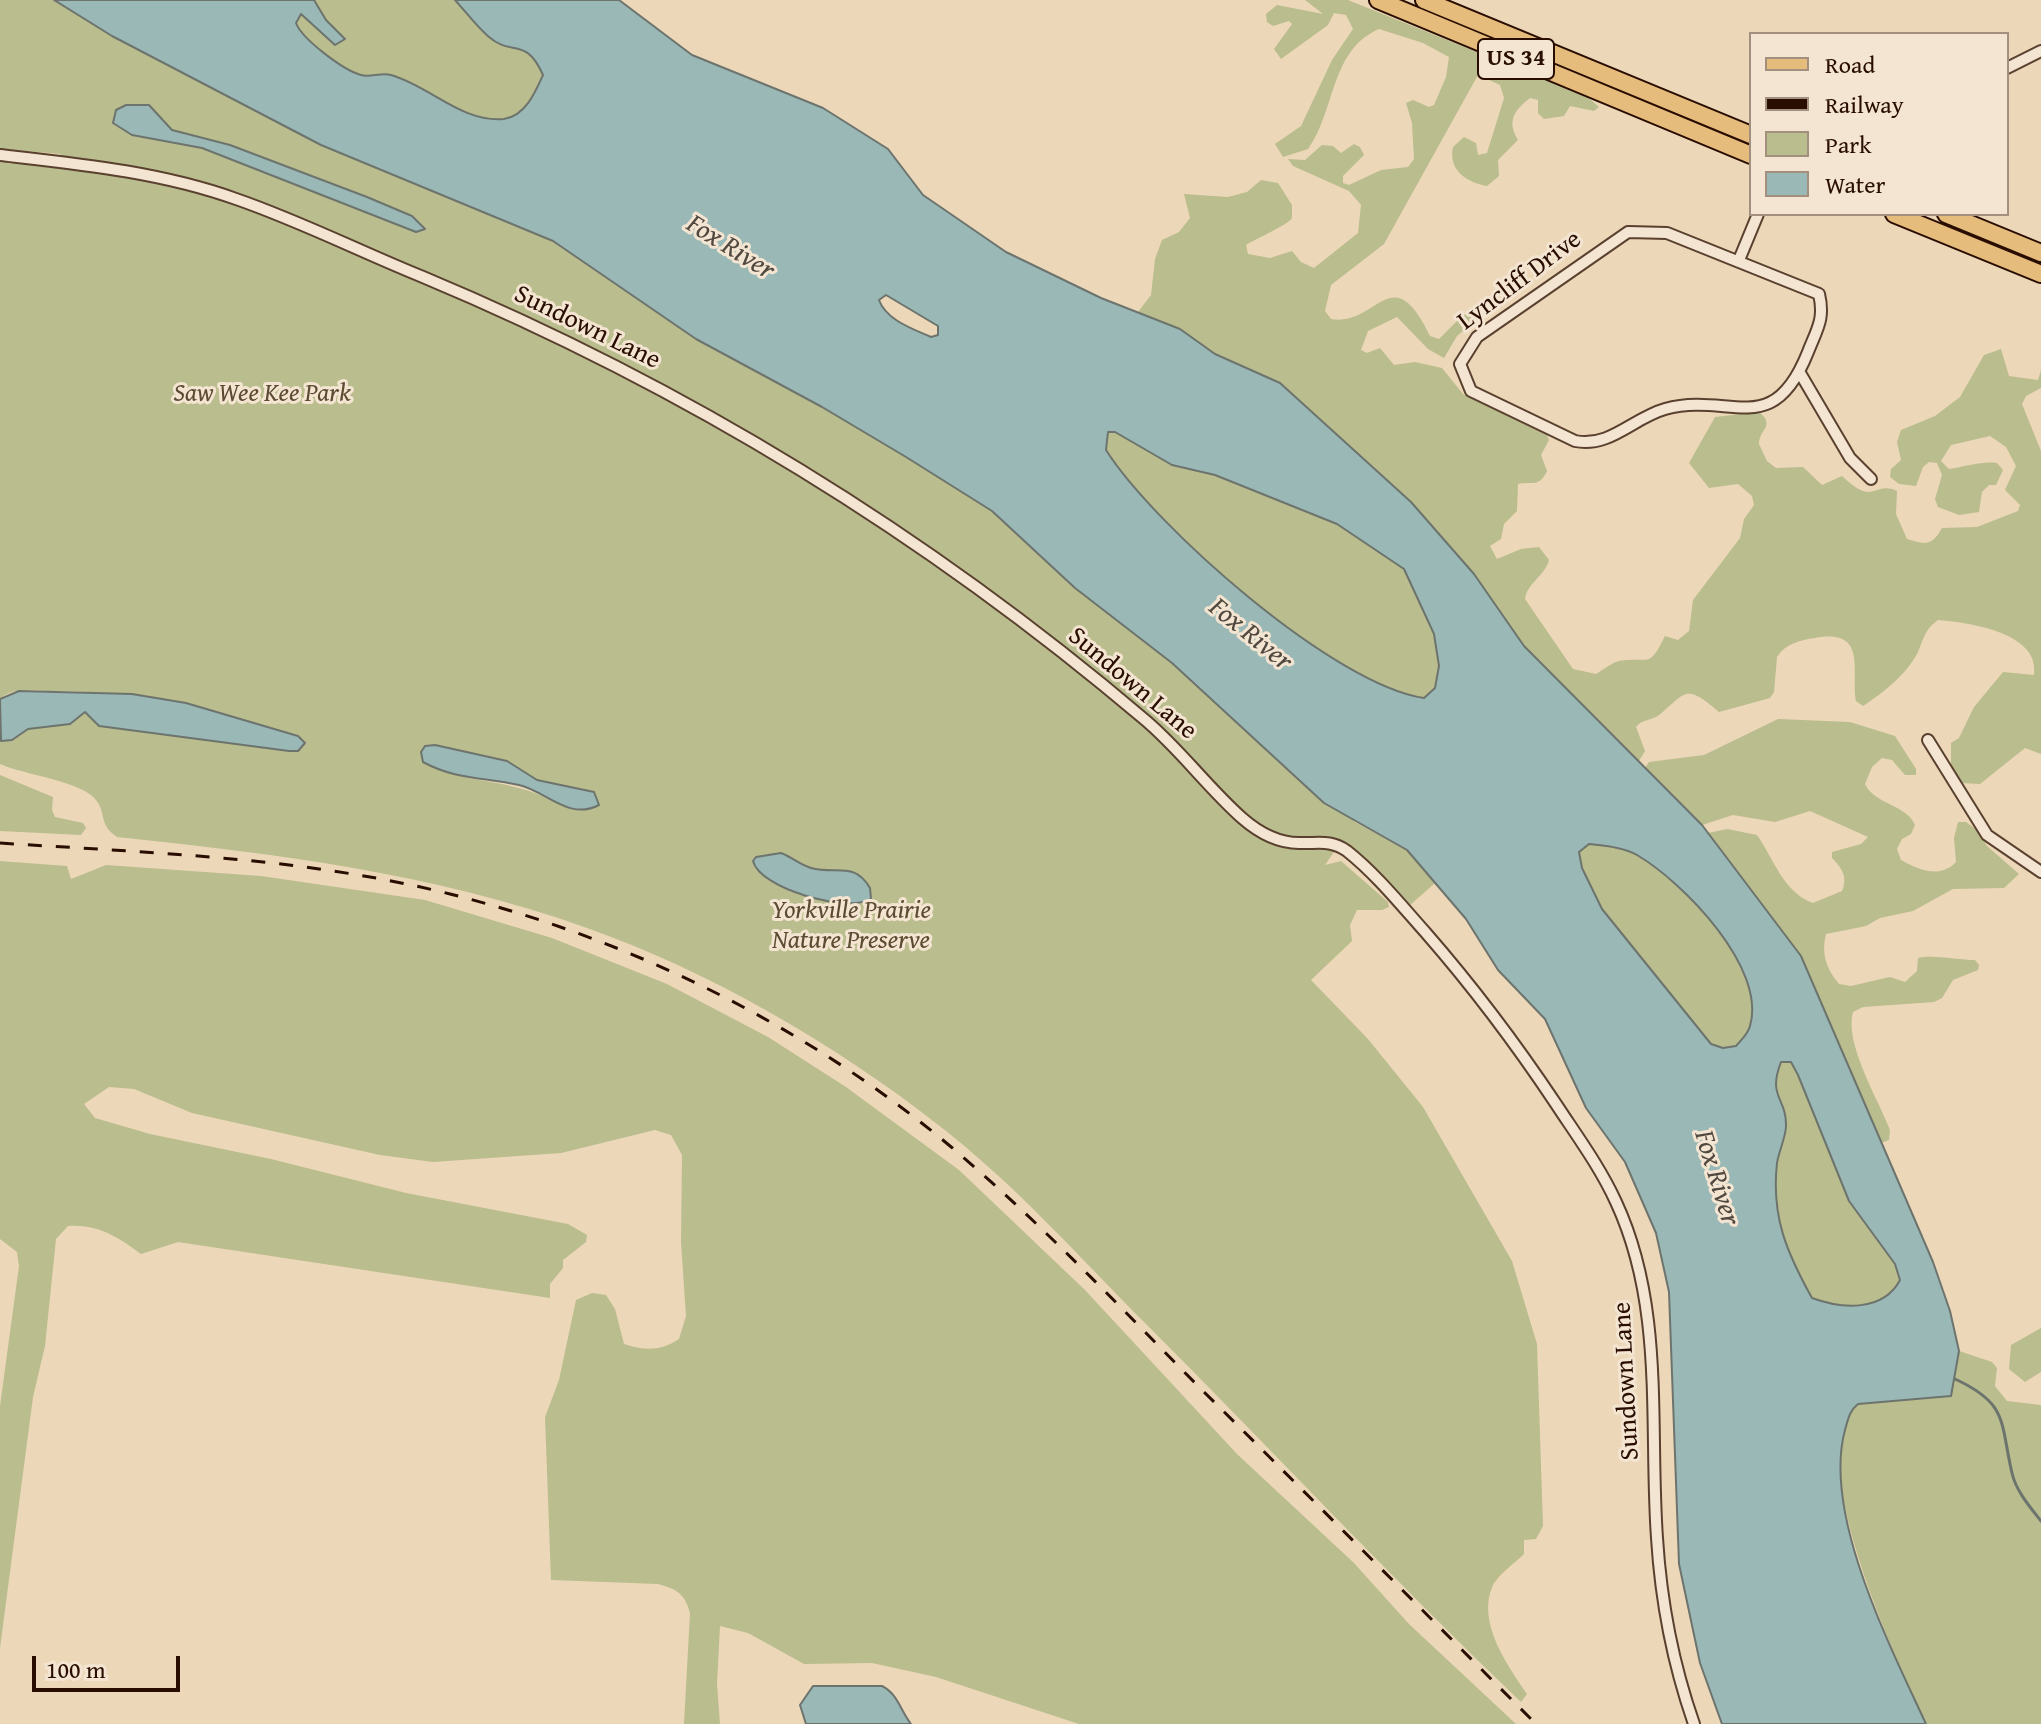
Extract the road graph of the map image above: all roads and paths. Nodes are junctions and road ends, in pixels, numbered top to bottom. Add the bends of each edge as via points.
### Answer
1 (1378, 0) edge
2 (1424, 0) edge
3 (2041, 51) edge
4 (2009, 67) edge
5 (1749, 134) edge
6 (1749, 154) edge
7 (0, 155) edge
8 (1757, 216) edge
9 (1899, 216) edge
10 (1951, 216) edge
11 (2041, 253) edge
12 (1739, 260) junction
13 (2041, 274) edge
14 (1800, 373) junction
15 (1871, 479) dead end
16 (1928, 740) dead end
17 (2041, 872) edge
18 (1694, 1724) edge

1 - 6 main road, US 34
2 - 5 main road, US 34
3 - 4 street
7 - 18 street, Sundown Lane via 98,165 233,197 528,321 733,427 892,529 1072,661 1162,733 1256,828 1285,842 1328,841 1346,851 1459,971 1514,1041 1592,1158 1628,1232 1644,1288 1651,1346 1656,1537 1664,1615
8 - 12 street
9 - 13 main road
10 - 11 main road
12 - 14 street, Lyncliff Drive via 1819,294 1824,313
12 - 14 street, Lyncliff Drive via 1667,233 1628,232 1477,337 1460,364 1463,377 1471,391 1487,401 1589,444 1674,407 1753,409 1778,400
14 - 15 street via 1850,458
16 - 17 street via 1987,835

